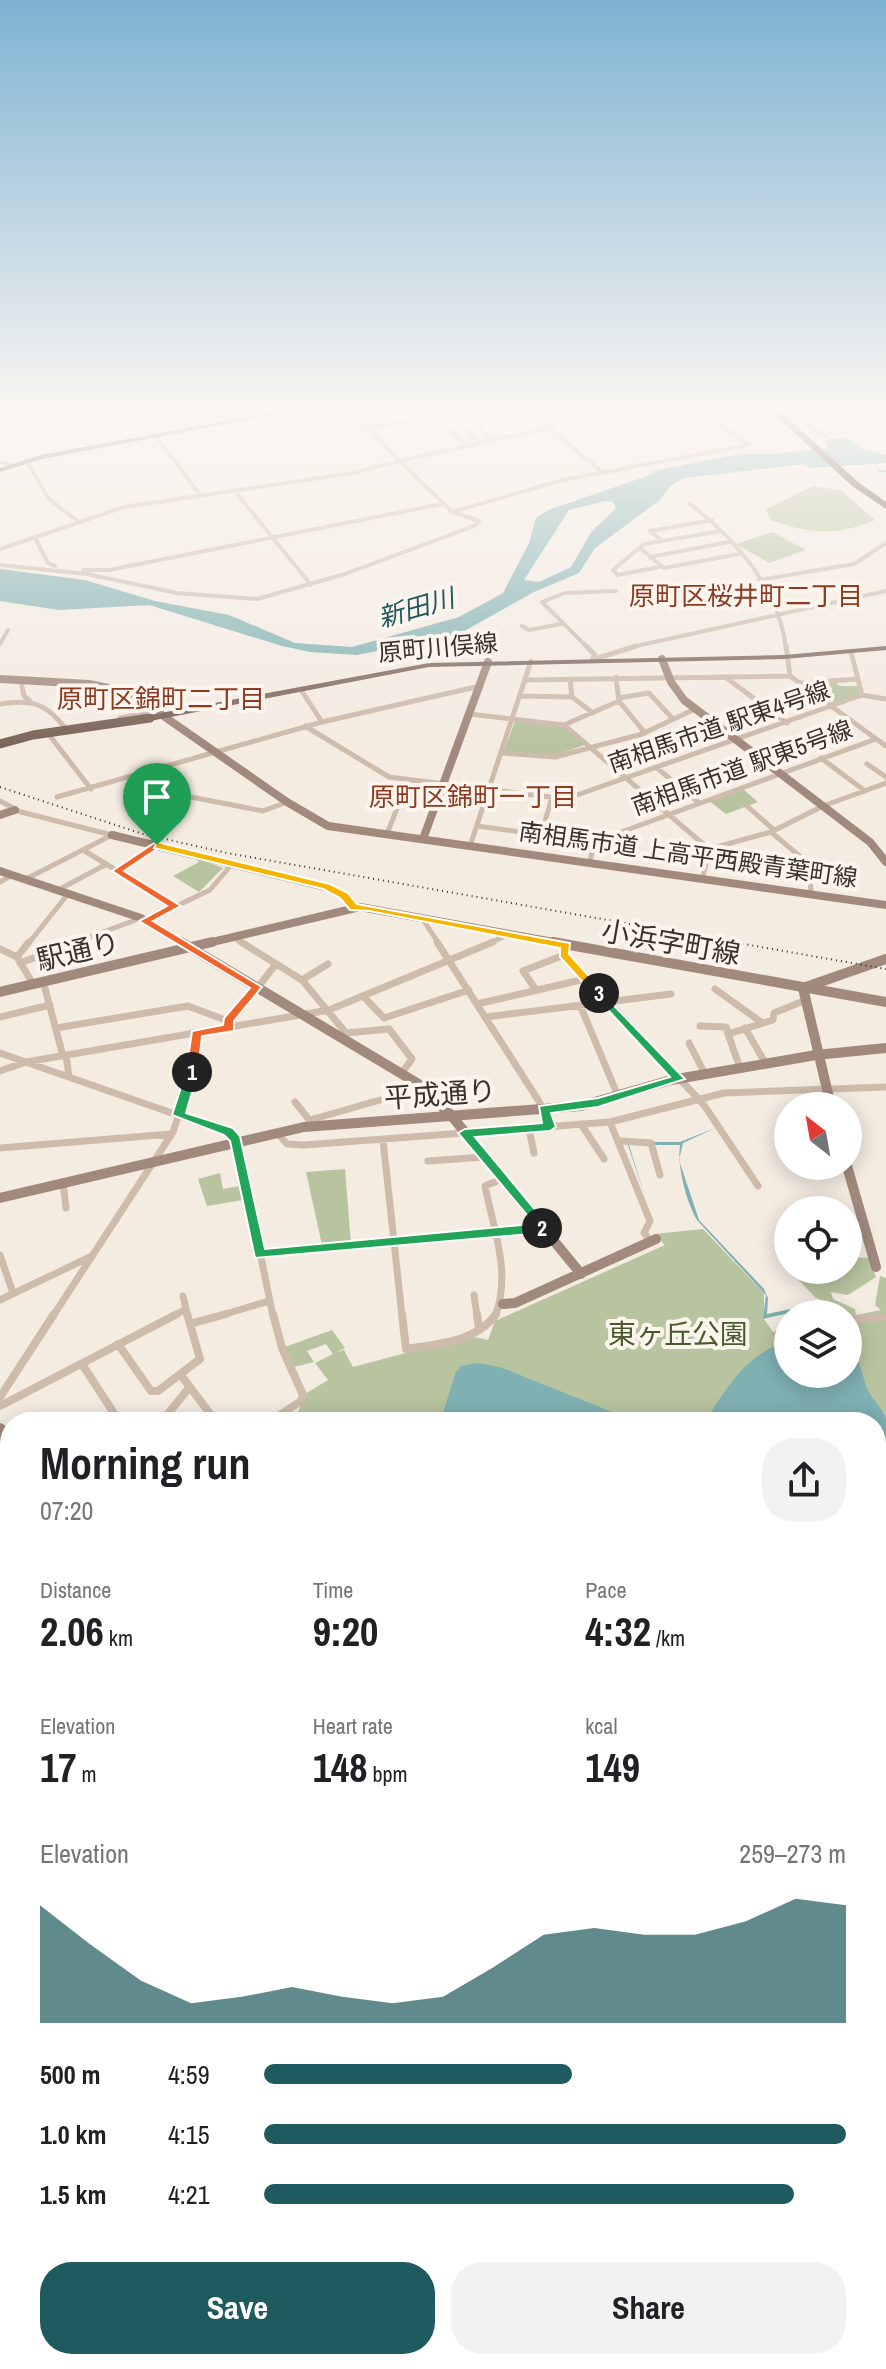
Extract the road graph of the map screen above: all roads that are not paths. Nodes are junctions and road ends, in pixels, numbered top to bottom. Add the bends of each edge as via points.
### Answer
1 (80, 523) edge
2 (260, 523) edge
3 (349, 523) edge
4 (477, 523) edge
5 (692, 523) edge
6 (714, 523) edge
7 (721, 531) junction
8 (272, 538) junction
9 (36, 540) junction
10 (662, 541) junction
11 (729, 542) junction
12 (886, 543) edge
13 (640, 548) junction
14 (0, 549) edge
15 (739, 554) junction
16 (650, 557) junction
17 (0, 565) edge
18 (659, 567) junction
19 (759, 580) junction
20 (311, 585) junction
21 (616, 591) dead end
22 (886, 591) edge
23 (777, 615) junction
24 (561, 624) junction
25 (522, 626) dead end
26 (8, 630) dead end
27 (0, 644) edge
28 (886, 648) edge
29 (851, 652) junction
30 (784, 657) junction
31 (662, 659) junction
32 (592, 660) junction
33 (531, 661) junction
34 (488, 662) junction
35 (667, 676) junction
36 (790, 676) junction
37 (616, 677) junction
38 (725, 677) junction
39 (0, 679) edge
40 (570, 679) junction
41 (858, 679) junction
42 (526, 680) junction
43 (21, 682) junction
44 (81, 683) junction
45 (800, 683) junction
46 (480, 686) junction
47 (301, 690) junction
48 (862, 695) junction
49 (520, 696) junction
50 (91, 697) dead end
51 (572, 697) junction
52 (886, 699) edge
53 (619, 700) junction
54 (30, 701) junction
55 (0, 704) edge
56 (833, 707) junction
57 (695, 709) junction
58 (593, 713) junction
59 (470, 714) junction
60 (166, 715) junction
61 (512, 719) junction
62 (673, 719) junction
63 (322, 722) junction
64 (787, 723) junction
65 (564, 725) junction
66 (305, 726) junction
67 (66, 730) junction
68 (645, 733) junction
69 (50, 736) junction
70 (876, 739) junction
71 (736, 740) junction
72 (0, 744) edge
73 (590, 746) junction
74 (886, 746) edge
75 (215, 752) junction
76 (501, 753) junction
77 (821, 758) junction
78 (867, 764) dead end
79 (657, 768) junction
80 (780, 773) junction
81 (137, 775) junction
82 (626, 778) junction
83 (408, 780) junction
84 (886, 780) edge
85 (443, 785) junction
86 (91, 789) junction
87 (488, 790) junction
88 (865, 791) junction
89 (57, 797) dead end
90 (552, 798) junction
91 (0, 801) edge
92 (287, 802) junction
93 (698, 802) junction
94 (747, 806) dead end
95 (823, 806) junction
96 (15, 810) junction
97 (668, 813) junction
98 (0, 815) edge
99 (477, 826) junction
100 (772, 831) junction
101 (387, 834) junction
102 (541, 834) junction
103 (112, 835) junction
104 (423, 839) junction
105 (594, 842) junction
106 (157, 845) junction
107 (470, 846) junction
108 (709, 849) junction
109 (83, 850) junction
110 (590, 862) junction
111 (886, 862) edge
112 (232, 864) junction
113 (105, 865) junction
114 (0, 871) edge
115 (117, 871) junction
116 (12, 875) junction
117 (703, 877) junction
118 (26, 879) junction
119 (0, 882) edge
120 (63, 892) junction
121 (811, 892) junction
122 (886, 905) edge
123 (175, 906) junction
124 (354, 908) junction
125 (422, 918) junction
126 (143, 920) junction
127 (508, 934) junction
128 (233, 937) junction
129 (189, 947) junction
130 (0, 949) edge
131 (565, 950) junction
132 (886, 959) edge
133 (19, 960) junction
134 (450, 962) junction
135 (276, 964) junction
136 (328, 964) dead end
137 (585, 979) junction
138 (302, 980) junction
139 (38, 983) junction
140 (257, 987) junction
141 (803, 988) junction
142 (715, 989) dead end
143 (469, 990) junction
144 (536, 990) junction
145 (0, 992) edge
146 (671, 994) dead end
147 (363, 996) junction
148 (806, 1000) junction
149 (606, 1002) junction
150 (886, 1002) edge
151 (477, 1004) junction
152 (50, 1005) junction
153 (580, 1005) junction
154 (329, 1010) junction
155 (302, 1015) junction
156 (0, 1017) edge
157 (486, 1017) junction
158 (384, 1018) junction
159 (761, 1022) junction
160 (229, 1024) junction
161 (700, 1026) dead end
162 (56, 1028) junction
163 (745, 1028) junction
164 (389, 1029) junction
165 (196, 1033) junction
166 (728, 1034) junction
167 (343, 1035) junction
168 (689, 1043) dead end
169 (886, 1048) edge
170 (0, 1053) edge
171 (816, 1055) junction
172 (64, 1056) junction
173 (26, 1062) junction
174 (766, 1064) junction
175 (740, 1068) junction
176 (0, 1071) edge
177 (401, 1074) junction
178 (705, 1074) junction
179 (69, 1077) junction
180 (679, 1079) junction
181 (886, 1087) edge
182 (826, 1088) junction
183 (827, 1092) edge
184 (618, 1096) junction
185 (698, 1099) junction
186 (380, 1100) dead end
187 (295, 1102) dead end
188 (544, 1109) junction
189 (450, 1114) junction
190 (179, 1115) junction
191 (610, 1122) junction
192 (312, 1123) junction
193 (581, 1124) junction
194 (550, 1127) junction
195 (529, 1129) junction
196 (465, 1133) junction
197 (171, 1134) junction
198 (278, 1134) junction
199 (383, 1140) junction
200 (621, 1141) junction
201 (238, 1144) junction
202 (0, 1148) edge
203 (534, 1153) dead end
204 (484, 1157) junction
205 (604, 1159) dead end
206 (428, 1161) dead end
207 (152, 1163) junction
208 (660, 1175) dead end
209 (502, 1179) junction
210 (852, 1180) edge
211 (63, 1182) junction
212 (758, 1186) dead end
213 (0, 1198) edge
214 (66, 1208) dead end
215 (544, 1230) junction
216 (495, 1234) junction
217 (654, 1240) joint
218 (394, 1243) junction
219 (260, 1254) junction
220 (0, 1255) edge
221 (92, 1256) junction
222 (881, 1268) edge
223 (581, 1274) junction
224 (13, 1293) junction
225 (474, 1295) dead end
226 (183, 1296) dead end
227 (0, 1300) edge
228 (269, 1301) junction
229 (503, 1304) junction
230 (186, 1309) junction
231 (883, 1317) dead end
232 (862, 1319) edge
233 (190, 1324) junction
234 (479, 1330) junction
235 (118, 1344) junction
236 (82, 1364) junction
237 (180, 1374) junction
238 (189, 1388) junction
239 (0, 1397) edge
240 (0, 1406) edge
241 (113, 1412) edge
242 (174, 1412) edge
243 (208, 1412) edge
244 (284, 1412) edge

1 - 9 street
2 - 8 street
3 - 8 street
4 - 20 street
5 - 10 street via 650,531
6 - 7 street
7 - 10 street
7 - 11 street
8 - 9 street via 104,571 50,565
8 - 20 street
9 - 14 street
10 - 13 street
11 - 15 street
11 - 16 street
12 - 19 street via 854,564
13 - 16 street
13 - 18 street via 613,570 632,575
15 - 18 street
15 - 19 street
16 - 18 street
17 - 20 street via 216,597 257,599
19 - 23 street
21 - 24 street via 558,592 545,598 544,606
22 - 23 street
23 - 30 street via 784,632
23 - 32 street
24 - 25 street via 529,630
24 - 32 street via 595,655
26 - 27 street
28 - 29 main road, 原町川俣線
29 - 30 main road, 原町川俣線
29 - 41 street
30 - 31 main road, 原町川俣線
30 - 36 street
31 - 32 main road, 原町川俣線
31 - 35 street
32 - 33 main road, 原町川俣線
33 - 34 main road, 原町川俣線
33 - 42 street
34 - 46 street
34 - 47 main road, 原町川俣線 via 408,668
35 - 37 street
35 - 38 street
35 - 57 street
36 - 38 street
36 - 45 street
37 - 40 street
37 - 53 street
38 - 64 street
39 - 43 street, 南相馬市道 上高平西殿青葉町線
40 - 42 street
40 - 51 street
41 - 45 street
41 - 48 street
42 - 49 street
43 - 44 street, 南相馬市道 上高平西殿青葉町線
43 - 54 street
44 - 50 street
44 - 60 street, 南相馬市道 上高平西殿青葉町線 via 129,692
45 - 56 street
46 - 59 street
46 - 63 street
47 - 60 main road, 原町川俣線
47 - 63 street
48 - 52 street
48 - 56 street, 南相馬市道 駅東4号線
49 - 51 street
49 - 61 street
51 - 58 street
53 - 58 street
53 - 62 street via 649,693
53 - 68 street
54 - 55 street
54 - 67 street via 49,705
56 - 64 street, 南相馬市道 駅東4号線
56 - 70 street
57 - 62 street
57 - 71 street
58 - 65 street
59 - 61 street
59 - 85 street
60 - 67 street
60 - 67 street
60 - 72 main road, 原町川俣線, bridge
60 - 75 street, 南相馬市道 上高平西殿青葉町線
61 - 65 street
61 - 76 street
62 - 68 street
63 - 66 street
64 - 71 street, 南相馬市道 駅東4号線
65 - 73 street
66 - 75 street
66 - 83 street, 南相馬市道 駅東4号線 via 384,775
67 - 69 street
67 - 72 street
68 - 73 street
69 - 72 street
69 - 86 street
70 - 74 street
70 - 77 street, 南相馬市道 駅東5号線
71 - 79 street, 南相馬市道 駅東4号線
71 - 80 street
73 - 76 street via 549,758
73 - 82 street
75 - 81 street
75 - 92 street, 南相馬市道 上高平西殿青葉町線
76 - 87 street
77 - 80 street, 南相馬市道 駅東5号線
77 - 88 street
78 - 84 street
79 - 82 street, 南相馬市道 駅東4号線
79 - 93 street
80 - 93 street, 南相馬市道 駅東5号線
80 - 95 street
81 - 86 street
81 - 92 street via 160,791 263,811
82 - 90 street, 南相馬市道 駅東4号線
82 - 97 street
83 - 85 street, 南相馬市道 駅東4号線
83 - 101 street
84 - 88 street
85 - 87 street, 南相馬市道 駅東4号線
85 - 104 street
86 - 89 street
87 - 90 street, 南相馬市道 駅東4号線
87 - 99 street
88 - 95 street
90 - 102 street
91 - 96 street
92 - 101 street, 南相馬市道 上高平西殿青葉町線 via 328,826
93 - 97 street, 南相馬市道 駅東5号線
94 - 100 street
95 - 100 street
95 - 111 street via 870,842
96 - 98 street
96 - 103 street
97 - 105 street, 南相馬市道 駅東5号線
97 - 108 street
99 - 102 street
99 - 107 street
100 - 108 street
100 - 121 street via 809,864
101 - 104 street, 南相馬市道 上高平西殿青葉町線
102 - 105 street
103 - 106 street
103 - 109 street
104 - 107 street, 南相馬市道 上高平西殿青葉町線
105 - 110 street
106 - 112 street
106 - 115 street
107 - 110 street, 南相馬市道 上高平西殿青葉町線
108 - 117 street
109 - 113 street
109 - 118 street
110 - 117 street, 南相馬市道 上高平西殿青葉町線
112 - 123 street via 210,890
112 - 124 street via 333,889
113 - 115 street
113 - 120 street
114 - 116 street
115 - 123 street
116 - 118 street
116 - 119 street
117 - 121 street, 南相馬市道 上高平西殿青葉町線
118 - 120 street
120 - 126 street
120 - 133 street
121 - 122 street, 南相馬市道 上高平西殿青葉町線
123 - 126 street
124 - 125 street, 小浜字町線
124 - 128 street, 駅通り
125 - 127 street, 小浜字町線
125 - 134 street
126 - 129 street
126 - 133 street
127 - 131 street, 小浜字町線
127 - 134 street
128 - 129 street, 駅通り
128 - 135 street
129 - 139 street, 駅通り
129 - 140 street
130 - 133 street
131 - 137 street
131 - 141 street, 小浜字町線
131 - 144 street via 523,971
132 - 141 street
133 - 139 street
134 - 143 street
134 - 147 street
135 - 138 street
135 - 140 street
136 - 138 street
137 - 144 street
137 - 149 street
138 - 154 street
139 - 145 street, 駅通り
139 - 152 street
140 - 155 street
140 - 160 street
141 - 148 street
141 - 150 street, 小浜字町線
142 - 159 street
143 - 151 street
143 - 158 street
144 - 151 street
146 - 149 street
147 - 154 street
147 - 158 street
148 - 159 street
148 - 171 street
149 - 153 street
149 - 180 street
151 - 157 street
152 - 156 street
152 - 162 street
153 - 157 street
153 - 184 street
154 - 155 street
154 - 167 street
155 - 160 street
155 - 167 street
157 - 188 street
158 - 164 street
159 - 163 street
160 - 162 street via 188,1006
160 - 165 street
161 - 166 street via 726,1027
162 - 172 street
163 - 166 street
163 - 174 street
164 - 167 street
164 - 177 street via 412,1059
165 - 172 street
165 - 190 street via 194,1067
166 - 175 street
167 - 177 street
168 - 178 street
169 - 171 street, 平成通り
170 - 173 street
171 - 174 street, 平成通り
171 - 182 street
172 - 173 street
172 - 179 street
173 - 176 street
173 - 179 street
174 - 175 street, 平成通り
175 - 178 street, 平成通り
177 - 189 street
178 - 180 street, 平成通り
179 - 190 street
180 - 184 street, 平成通り
180 - 185 street
181 - 182 street
182 - 183 street
182 - 185 street via 741,1091
184 - 188 street, 平成通り
185 - 191 street
185 - 212 street
186 - 192 street
187 - 192 street
188 - 189 street, 平成通り
188 - 194 street
189 - 192 street, 平成通り
189 - 196 street
190 - 197 street
190 - 201 street via 231,1133
191 - 193 street
191 - 200 street
192 - 198 street, 平成通り
193 - 194 street
193 - 205 street
194 - 195 street
195 - 196 street
195 - 203 street
196 - 199 street
196 - 204 street
197 - 202 street
197 - 207 street
198 - 199 street via 284,1142 298,1145
198 - 201 street, 平成通り
199 - 218 street
200 - 208 street via 650,1143
200 - 217 street via 650,1221 644,1233
201 - 207 street, 平成通り
201 - 219 street
204 - 206 street
204 - 209 street
207 - 211 street, 平成通り
207 - 221 street
209 - 215 street
209 - 216 street via 485,1186
210 - 222 street
211 - 213 street, 平成通り
211 - 214 street
215 - 216 street
215 - 223 street
216 - 218 street
216 - 229 street via 506,1295
217 - 223 street
218 - 219 street
218 - 234 street via 406,1349
219 - 228 street
220 - 224 street
221 - 224 street
221 - 239 street
223 - 229 street
224 - 227 street
225 - 234 street
226 - 230 street
228 - 233 street
228 - 244 street via 302,1392 301,1401
229 - 234 street
230 - 233 street
230 - 235 street
231 - 232 street
233 - 237 street via 200,1359
235 - 236 street
235 - 237 street via 151,1391
236 - 240 street
236 - 241 street
237 - 238 street
238 - 242 street via 178,1395
238 - 243 street

